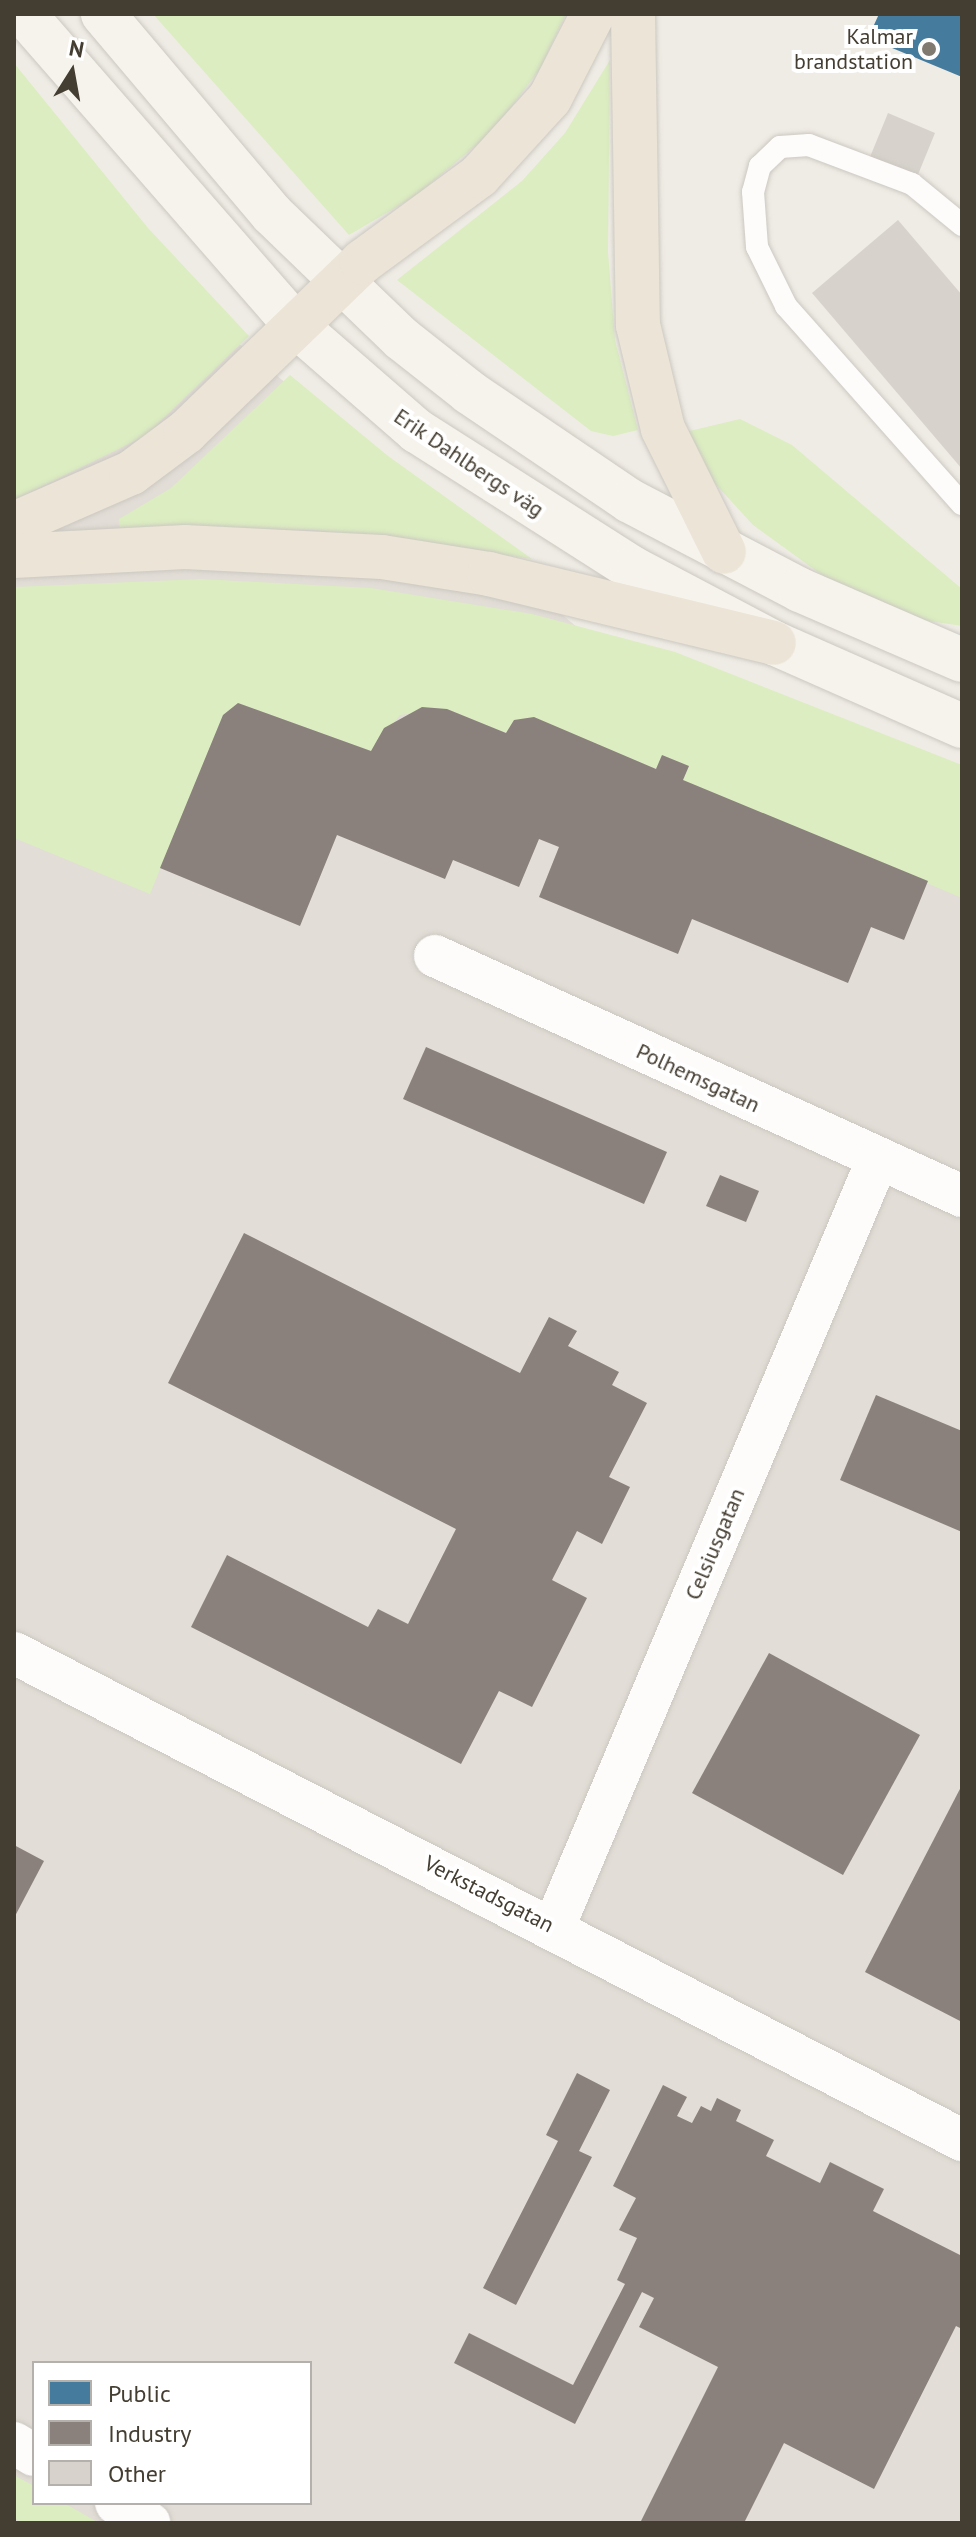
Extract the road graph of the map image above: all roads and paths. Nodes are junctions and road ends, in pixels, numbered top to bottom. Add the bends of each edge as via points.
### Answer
1 (24, 14) edge
2 (593, 14) edge
3 (633, 14) edge
4 (110, 24) edge
5 (962, 225) edge
6 (339, 282) junction
7 (295, 325) junction
8 (962, 504) edge
9 (14, 524) edge
10 (724, 552) junction
11 (14, 556) edge
12 (774, 643) junction
13 (962, 660) edge
14 (962, 726) edge
15 (435, 956) dead end
16 (877, 1161) junction
17 (962, 1196) edge
18 (14, 1653) edge
19 (554, 1927) junction
20 (962, 2140) edge
21 (14, 2443) edge
22 (32, 2454) edge
23 (119, 2505) edge
24 (149, 2523) edge

1 - 7 main road, Erik Dahlbergs väg
2 - 6 highway via 519,139
3 - 10 highway via 638,325 663,429
4 - 6 main road
5 - 8 lane via 912,184 809,145 780,147 760,166 753,192 757,247 786,306
6 - 7 highway
6 - 10 main road via 554,455
7 - 9 highway via 186,432 131,473
7 - 12 main road, Erik Dahlbergs väg via 341,371 511,496
10 - 13 main road
11 - 12 highway via 185,547 382,557 489,574
12 - 14 main road, Erik Dahlbergs väg
15 - 16 street, Polhemsgatan
16 - 17 street, Polhemsgatan
16 - 19 street, Celsiusgatan
18 - 19 street, Verkstadsgatan
19 - 20 street, Verkstadsgatan
21 - 22 street
23 - 24 street

